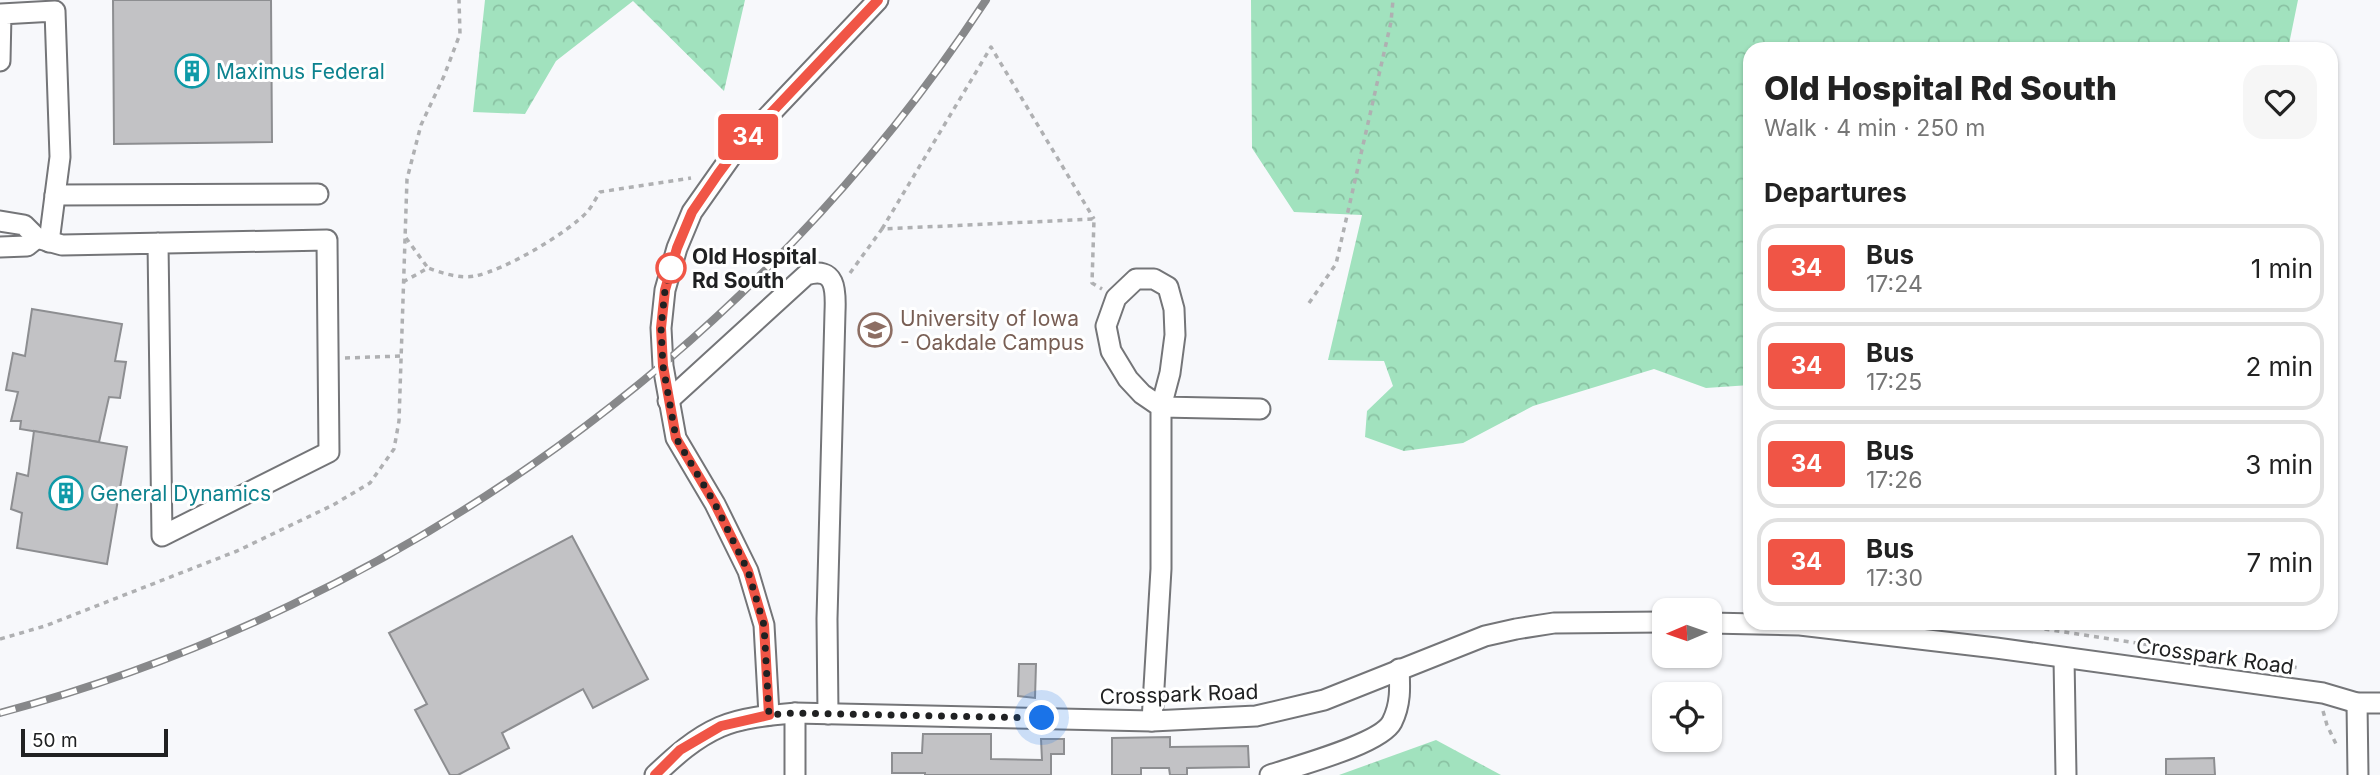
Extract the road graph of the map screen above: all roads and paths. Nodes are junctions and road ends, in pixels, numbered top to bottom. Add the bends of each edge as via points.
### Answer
1 (878, 0) edge
2 (1394, 0) edge
3 (55, 6) edge
4 (0, 61) edge
5 (718, 174) junction
6 (318, 194) dead end
7 (55, 195) junction
8 (1094, 219) junction
9 (0, 221) edge
10 (883, 229) junction
11 (405, 236) dead end
12 (43, 240) junction
13 (158, 243) junction
14 (0, 247) edge
15 (428, 268) junction
16 (403, 282) dead end
17 (849, 285) dead end
18 (1116, 298) junction
19 (1309, 303) dead end
20 (402, 356) dead end
21 (328, 359) junction
22 (668, 401) junction
23 (1161, 407) junction
24 (1260, 410) dead end
25 (1652, 622) edge
26 (1722, 623) edge
27 (1743, 624) edge
28 (1843, 630) edge
29 (2051, 630) edge
30 (2064, 658) junction
31 (1399, 669) junction
32 (2306, 669) dead end
33 (2357, 703) junction
34 (2380, 703) edge
35 (2322, 705) dead end
36 (795, 713) junction
37 (828, 714) junction
38 (769, 715) junction
39 (1152, 721) junction
40 (2339, 748) dead end
41 (655, 775) edge
42 (796, 775) edge
43 (1270, 775) edge
44 (2066, 775) edge
45 (2358, 775) edge

1 - 5 street
2 - 19 path via 1336,264
3 - 4 street via 1,14
3 - 7 street via 60,157
5 - 15 path via 600,192 588,211 556,236 496,270 473,277
5 - 22 street via 692,212 665,290 661,328
6 - 7 street
7 - 12 street
8 - 10 path
8 - 10 path via 991,47
8 - 18 path via 1092,283
9 - 12 street via 24,225
10 - 17 path via 850,271
11 - 15 path
12 - 13 street via 62,245
12 - 14 street
13 - 21 street via 327,240
13 - 21 street via 162,536 329,452
15 - 16 path
18 - 23 street via 1107,326 1111,351 1128,379
18 - 23 street via 1136,279 1154,279 1168,287 1175,335
20 - 21 path
22 - 37 street via 806,275 815,272 832,280 836,301
22 - 38 street via 676,438 748,571 764,625
23 - 24 street
23 - 39 street via 1161,569
25 - 31 street, Crosspark Road via 1554,623 1516,629
26 - 27 street, Crosspark Road
28 - 30 street, Crosspark Road
29 - 32 path
30 - 33 street, Crosspark Road via 2323,693
30 - 44 street
31 - 39 street, Crosspark Road via 1289,710
31 - 43 street via 1400,697 1392,724 1370,741
33 - 34 street, Crosspark Road
33 - 45 street
35 - 40 path
36 - 37 street, Crosspark Road
36 - 38 street, Crosspark Road
36 - 42 street
37 - 39 street, Crosspark Road
38 - 41 street, Crosspark Road via 721,726 680,750

